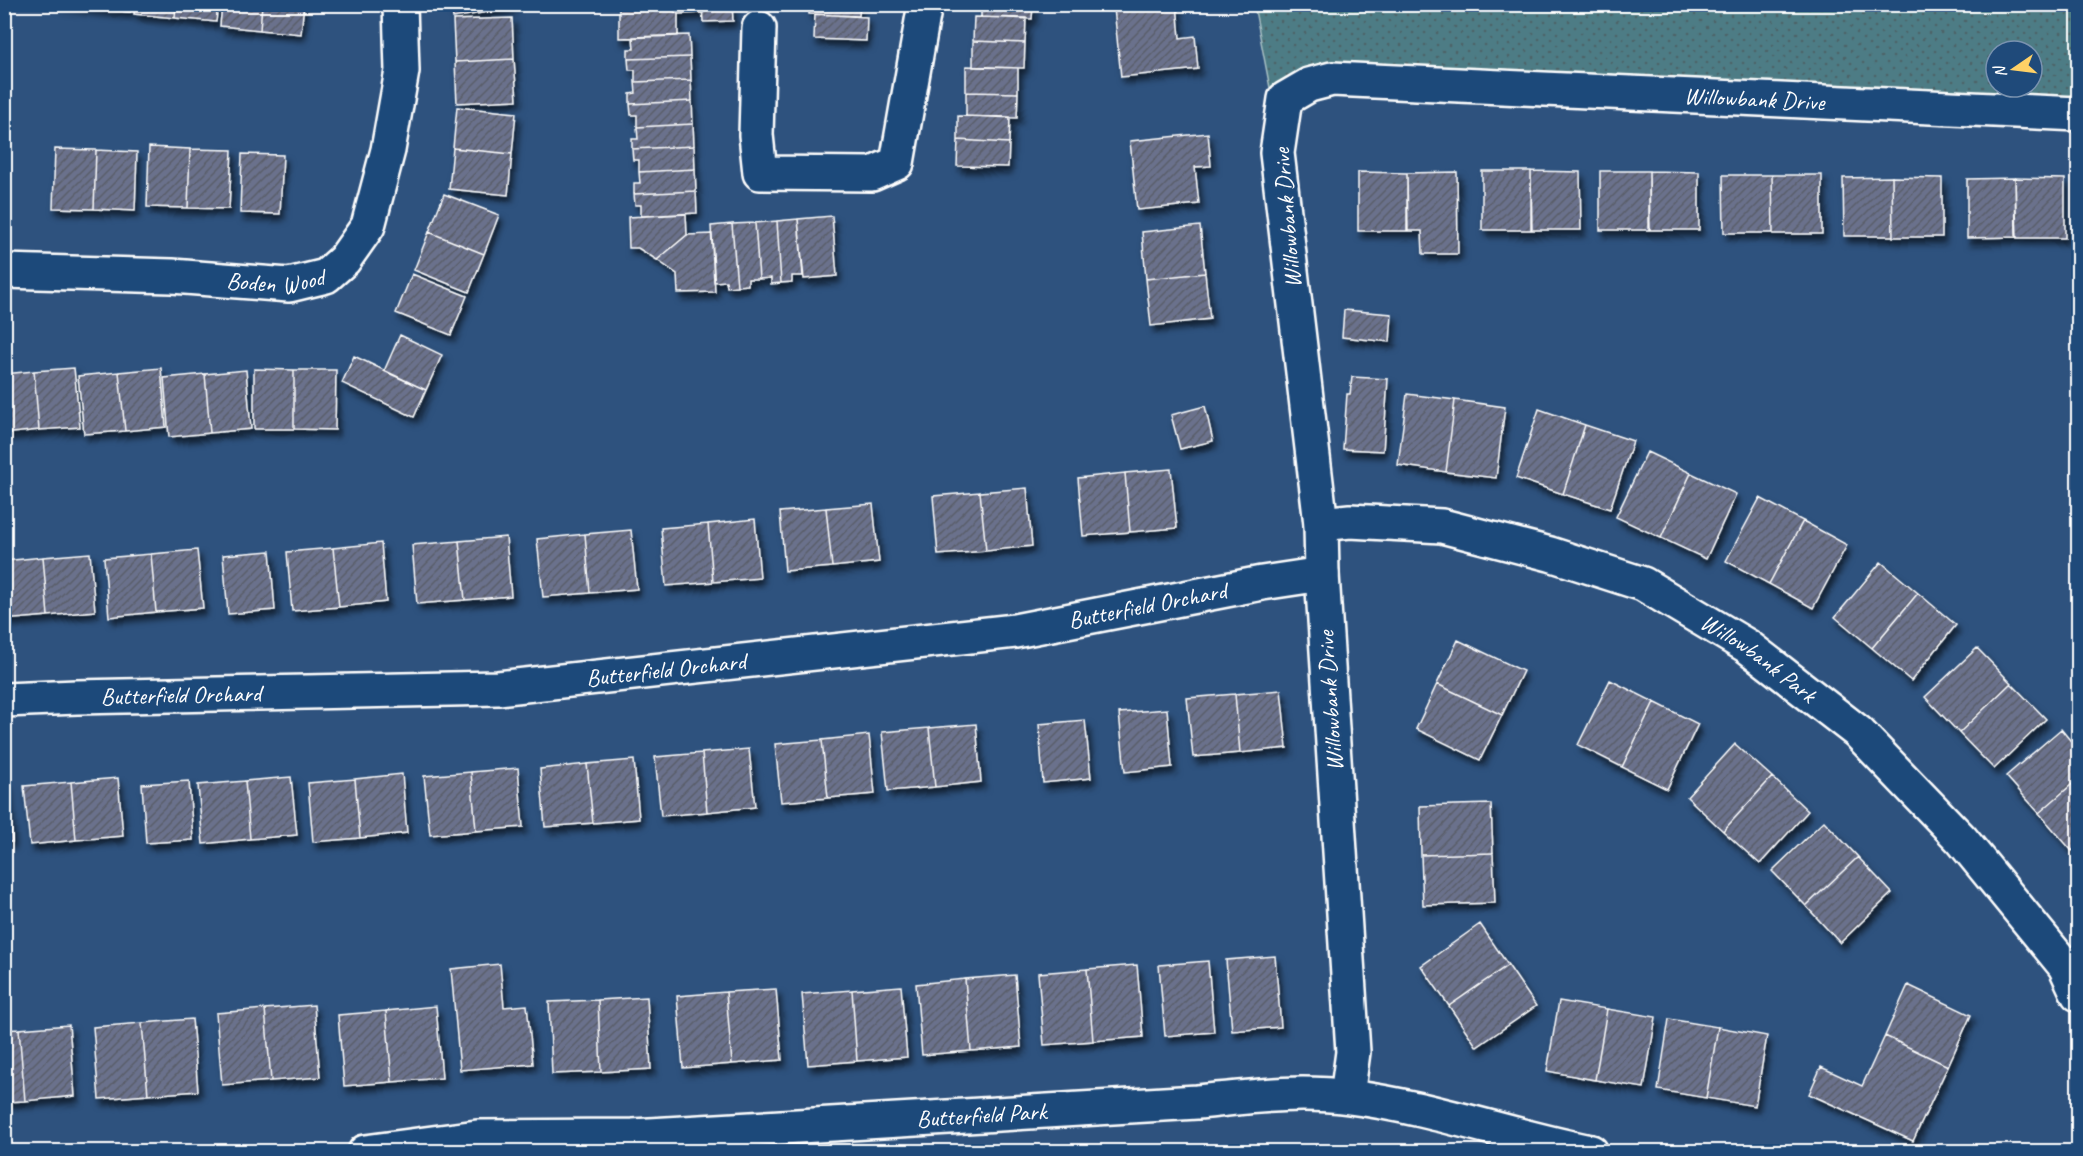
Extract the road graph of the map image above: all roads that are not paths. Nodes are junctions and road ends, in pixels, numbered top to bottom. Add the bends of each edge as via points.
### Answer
1 (400, 4) edge
2 (925, 4) edge
3 (759, 28) dead end
4 (2079, 114) edge
5 (4, 271) edge
6 (1321, 524) junction
7 (1322, 574) junction
8 (4, 700) edge
9 (2079, 994) edge
10 (1347, 1096) junction
11 (634, 1144) edge
12 (365, 1152) edge
13 (1591, 1152) edge

1 - 5 street, Boden Wood via 402,71 371,215 368,226 344,260 326,276 289,285 160,275
2 - 3 street via 897,163 872,174 759,173
4 - 6 street, Willowbank Drive via 1332,79 1309,85 1286,99 1277,153
6 - 7 street, Willowbank Drive
6 - 9 street, Willowbank Park via 1360,521 1442,526 1550,554 1643,584 1747,646 1858,732 1954,832 2065,966
7 - 8 street, Butterfield Orchard via 1262,582 1015,631 498,688
7 - 10 street, Willowbank Drive via 1353,1052
10 - 11 street, Butterfield Park via 1282,1094
10 - 13 street, Butterfield Park
11 - 12 street, Butterfield Park via 477,1137

